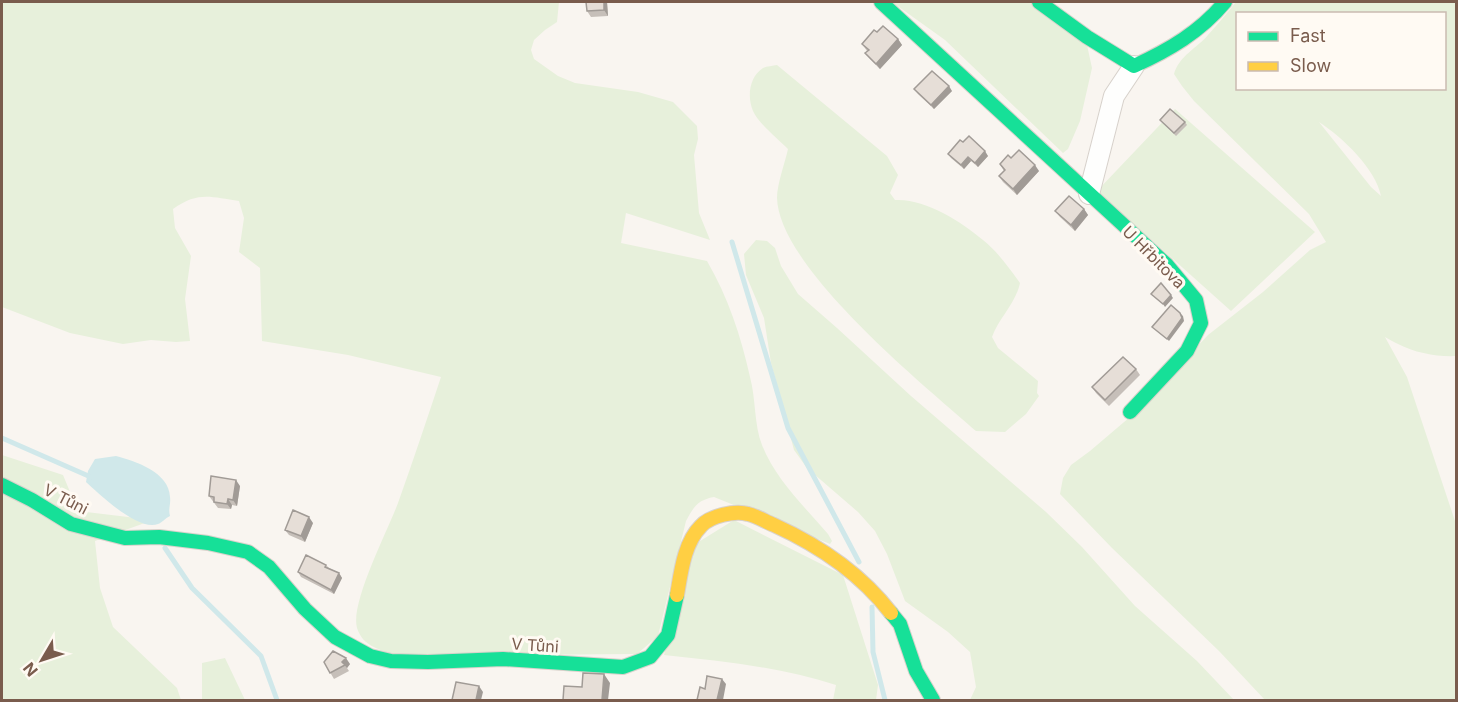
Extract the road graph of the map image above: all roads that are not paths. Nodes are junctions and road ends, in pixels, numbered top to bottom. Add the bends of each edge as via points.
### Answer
1 (881, 2) edge
2 (1039, 2) edge
3 (1225, 2) edge
4 (1134, 66) junction
5 (1089, 194) junction
6 (1130, 412) dead end
7 (2, 485) edge
8 (933, 700) edge

1 - 5 street, U Hřbitova
2 - 4 street
3 - 4 street via 1198,30 1168,51
4 - 5 street via 1114,96
5 - 6 street, U Hřbitova via 1167,265 1196,300 1201,323 1186,351
7 - 8 street, V Tůni via 71,524 125,538 159,537 248,552 269,567 335,637 370,656 390,661 503,659 623,667 650,657 668,634 686,550 701,525 720,515 747,513 795,535 849,570 882,601 900,624 916,670

